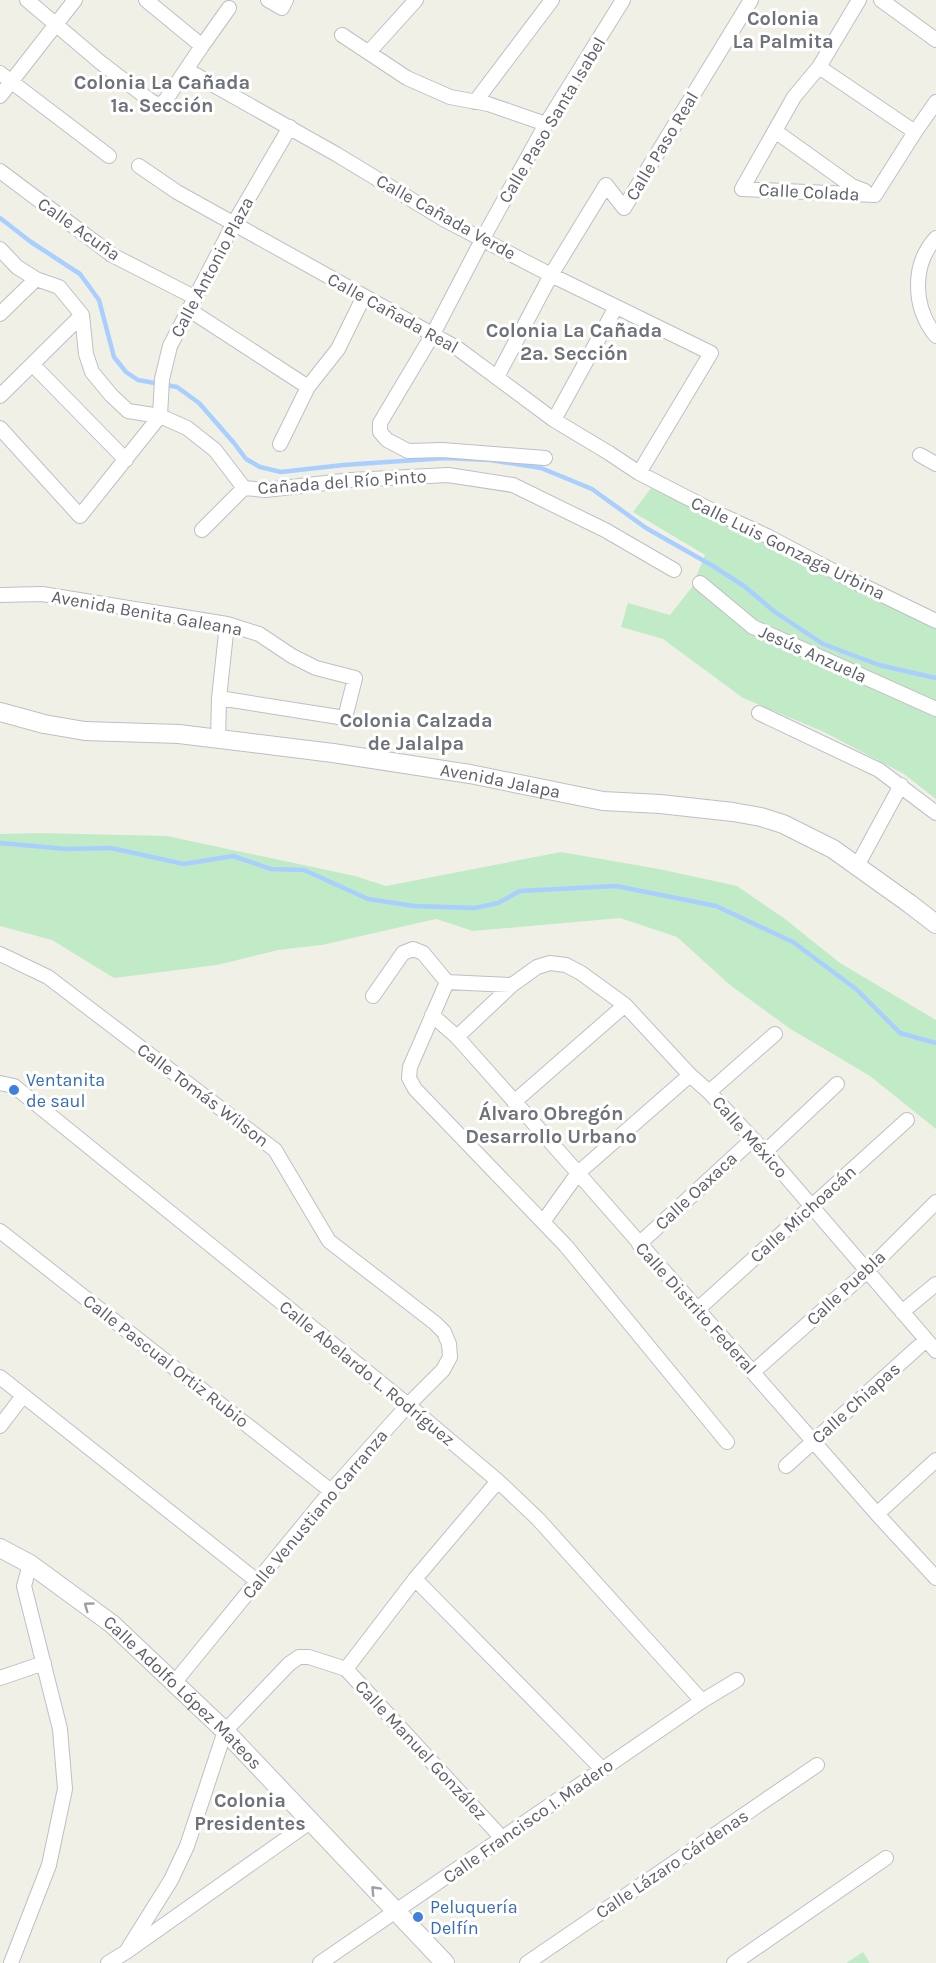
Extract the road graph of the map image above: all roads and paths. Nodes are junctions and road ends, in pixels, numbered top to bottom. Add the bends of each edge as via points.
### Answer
1 (27, 0) edge
2 (75, 0) edge
3 (146, 0) edge
4 (268, 0) edge
5 (416, 0) edge
6 (552, 0) edge
7 (623, 0) edge
8 (751, 0) edge
9 (860, 0) edge
10 (881, 0) edge
11 (284, 4) edge
12 (230, 8) dead end
13 (55, 25) junction
14 (342, 35) dead end
15 (936, 40) edge
16 (202, 46) junction
17 (369, 52) junction
18 (819, 67) junction
19 (187, 70) junction
20 (5, 77) edge
21 (0, 96) edge
22 (475, 102) junction
23 (936, 102) edge
24 (546, 124) junction
25 (290, 127) junction
26 (775, 131) junction
27 (915, 132) junction
28 (109, 156) dead end
29 (139, 166) dead end
30 (0, 171) edge
31 (875, 195) junction
32 (234, 223) junction
33 (936, 238) edge
34 (482, 240) junction
35 (0, 249) edge
36 (551, 275) junction
37 (36, 279) junction
38 (364, 296) junction
39 (191, 303) junction
40 (616, 307) junction
41 (0, 314) edge
42 (82, 315) junction
43 (433, 334) junction
44 (936, 336) edge
45 (33, 365) junction
46 (497, 377) junction
47 (308, 387) junction
48 (0, 396) edge
49 (160, 416) junction
50 (555, 420) junction
51 (0, 428) edge
52 (280, 444) dead end
53 (920, 455) dead end
54 (545, 458) dead end
55 (126, 460) junction
56 (936, 464) edge
57 (639, 473) junction
58 (244, 488) junction
59 (202, 530) dead end
60 (674, 570) dead end
61 (700, 583) dead end
62 (0, 595) edge
63 (936, 621) edge
64 (227, 624) junction
65 (219, 698) junction
66 (936, 709) edge
67 (0, 712) edge
68 (759, 713) dead end
69 (218, 740) junction
70 (901, 785) junction
71 (936, 813) edge
72 (857, 866) junction
73 (936, 924) edge
74 (0, 954) edge
75 (447, 982) junction
76 (512, 985) junction
77 (373, 996) dead end
78 (625, 1005) junction
79 (432, 1014) junction
80 (775, 1034) dead end
81 (456, 1037) junction
82 (690, 1075) junction
83 (0, 1083) edge
84 (837, 1084) dead end
85 (709, 1092) junction
86 (514, 1102) junction
87 (907, 1120) dead end
88 (753, 1139) junction
89 (765, 1152) junction
90 (578, 1173) junction
91 (936, 1202) edge
92 (811, 1207) junction
93 (543, 1221) junction
94 (0, 1231) edge
95 (639, 1244) junction
96 (866, 1272) junction
97 (936, 1284) edge
98 (698, 1309) junction
99 (902, 1312) junction
100 (926, 1340) junction
101 (449, 1344) joint
102 (936, 1352) edge
103 (753, 1372) junction
104 (0, 1377) edge
105 (23, 1396) junction
106 (408, 1405) junction
107 (0, 1426) edge
108 (814, 1440) junction
109 (727, 1442) dead end
110 (936, 1460) edge
111 (786, 1466) dead end
112 (498, 1481) junction
113 (331, 1491) junction
114 (877, 1514) junction
115 (0, 1548) edge
116 (30, 1563) junction
117 (936, 1577) edge
118 (415, 1579) junction
119 (257, 1581) junction
120 (44, 1663) junction
121 (346, 1669) junction
122 (0, 1678) edge
123 (737, 1680) dead end
124 (174, 1683) junction
125 (702, 1701) junction
126 (225, 1731) junction
127 (817, 1765) dead end
128 (602, 1769) junction
129 (310, 1822) junction
130 (502, 1838) junction
131 (886, 1858) dead end
132 (396, 1912) junction
133 (126, 1952) junction
134 (11, 1963) edge
135 (108, 1963) edge
136 (320, 1963) edge
137 (445, 1963) edge
138 (527, 1963) edge
139 (734, 1963) edge

1 - 13 street
2 - 13 street
3 - 16 street
4 - 11 street
5 - 17 street
6 - 22 street
7 - 24 street, Calle Paso Santa Isabel
8 - 36 street, Calle Paso Real via 624,208 606,185
9 - 18 street
10 - 15 street
12 - 16 street
13 - 19 street via 158,105
13 - 20 street
14 - 17 street
16 - 19 street
17 - 22 street via 407,78 450,98
18 - 26 street via 794,97
18 - 27 street
19 - 25 street, Calle Cañada Verde
20 - 21 street
20 - 28 street
22 - 24 street
23 - 27 street
24 - 34 street, Calle Paso Santa Isabel
25 - 32 street, Calle Antonio Plaza
25 - 34 street, Calle Cañada Verde
26 - 31 street via 852,186
26 - 31 street, Calle Colada via 742,189
27 - 31 street
29 - 32 street, Calle Cañada Real
30 - 39 street, Calle Acuña via 112,255
32 - 38 street, Calle Cañada Real
32 - 39 street, Calle Antonio Plaza
33 - 44 street via 921,263 917,287 920,310
34 - 36 street, Calle Cañada Verde
34 - 43 street, Calle Paso Santa Isabel
35 - 37 street
36 - 40 street, Calle Cañada Verde
36 - 46 street
37 - 41 street
37 - 42 street via 59,287
38 - 43 street, Calle Cañada Real
38 - 47 street via 338,349
39 - 47 street, Calle Acuña
39 - 49 street, Calle Antonio Plaza via 168,351
40 - 50 street
40 - 57 street, Calle Cañada Verde via 711,353
42 - 45 street
42 - 49 street, Cañada del Río Pinto via 92,372 128,411
43 - 46 street, Calle Cañada Real
43 - 54 street, Calle Paso Santa Isabel via 380,423 380,432 387,440 408,451
45 - 48 street
45 - 55 street
46 - 50 street, Calle Cañada Real
47 - 52 street
49 - 55 street
49 - 58 street, Cañada del Río Pinto via 187,428 215,450
50 - 57 street, Calle Cañada Real
51 - 55 street via 80,516
53 - 56 street
57 - 63 street, Calle Luis Gonzaga Urbina
58 - 59 street
58 - 60 street, Cañada del Río Pinto via 266,490 448,475 513,485 605,530
61 - 66 street, Jesús Anzuela via 753,627
62 - 64 street, Avenida Benita Galeana via 42,594
64 - 65 street
64 - 65 street, Avenida Benita Galeana via 259,634 316,668 355,678 345,718
65 - 69 street
67 - 69 street, Avenida Jalapa via 85,731 166,733
68 - 70 street via 879,770
69 - 72 street, Avenida Jalapa via 373,758 603,801 761,817 806,835
70 - 71 street
70 - 72 street
72 - 73 street, Avenida Jalapa
74 - 101 street, Calle Tomás Wilson via 48,977 274,1150 329,1241 435,1323
75 - 76 street
75 - 77 street via 423,953 413,949 404,953
75 - 79 street
76 - 78 street, Calle México via 537,967 550,963 566,965
76 - 81 street
78 - 82 street, Calle México
78 - 86 street
79 - 81 street, Calle Distrito Federal
79 - 93 street via 410,1067 415,1089
80 - 85 street
81 - 86 street, Calle Distrito Federal
82 - 85 street, Calle México
82 - 90 street
83 - 106 street, Calle Abelardo L. Rodríguez via 14,1086
84 - 89 street, Calle Oaxaca
85 - 88 street, Calle México
86 - 90 street, Calle Distrito Federal
87 - 92 street, Calle Michoacán
88 - 89 street, Calle México
88 - 95 street, Calle Oaxaca
89 - 92 street, Calle México
90 - 93 street
90 - 95 street, Calle Distrito Federal
91 - 96 street, Calle Puebla
92 - 96 street, Calle México
92 - 98 street, Calle Michoacán
93 - 109 street
94 - 113 street, Calle Pascual Ortiz Rubio
95 - 98 street, Calle Distrito Federal
96 - 99 street, Calle México
96 - 103 street, Calle Puebla
97 - 99 street
98 - 103 street, Calle Distrito Federal
99 - 100 street, Calle México
100 - 102 street, Calle México
100 - 108 street, Calle Chiapas
101 - 106 street, Calle Venustiano Carranza via 450,1358 443,1370
103 - 108 street, Calle Distrito Federal
104 - 105 street
105 - 107 street
105 - 119 street
106 - 112 street, Calle Abelardo L. Rodríguez
106 - 113 street, Calle Venustiano Carranza
108 - 111 street, Calle Chiapas
108 - 114 street, Calle Distrito Federal
110 - 114 street
112 - 118 street
112 - 125 street, Calle Abelardo L. Rodríguez via 538,1519
113 - 119 street, Calle Venustiano Carranza
114 - 117 street, Calle Distrito Federal
115 - 116 street, Calle Adolfo López Mateos
116 - 120 street via 24,1586
124 -> 116 street, Calle Adolfo López Mateos via 112,1624
118 - 121 street
118 - 128 street
119 - 124 street, Calle Venustiano Carranza
120 - 122 street
120 - 134 street via 60,1729 66,1789 49,1865
121 - 126 street, Calle Manuel González via 299,1657
121 - 130 street, Calle Manuel González
123 - 125 street, Calle Francisco I. Madero
124 - 126 street, Calle Adolfo López Mateos
125 - 128 street, Calle Francisco I. Madero
126 - 129 street, Calle Adolfo López Mateos
126 - 133 street via 187,1846 171,1880
127 - 138 street, Calle Lázaro Cárdenas
128 - 130 street, Calle Francisco I. Madero
132 -> 129 street, Calle Adolfo López Mateos
129 - 133 street
130 - 132 street, Calle Francisco I. Madero
131 - 139 street
132 - 136 street, Calle Francisco I. Madero
132 - 137 street, Calle Adolfo López Mateos
133 - 135 street

